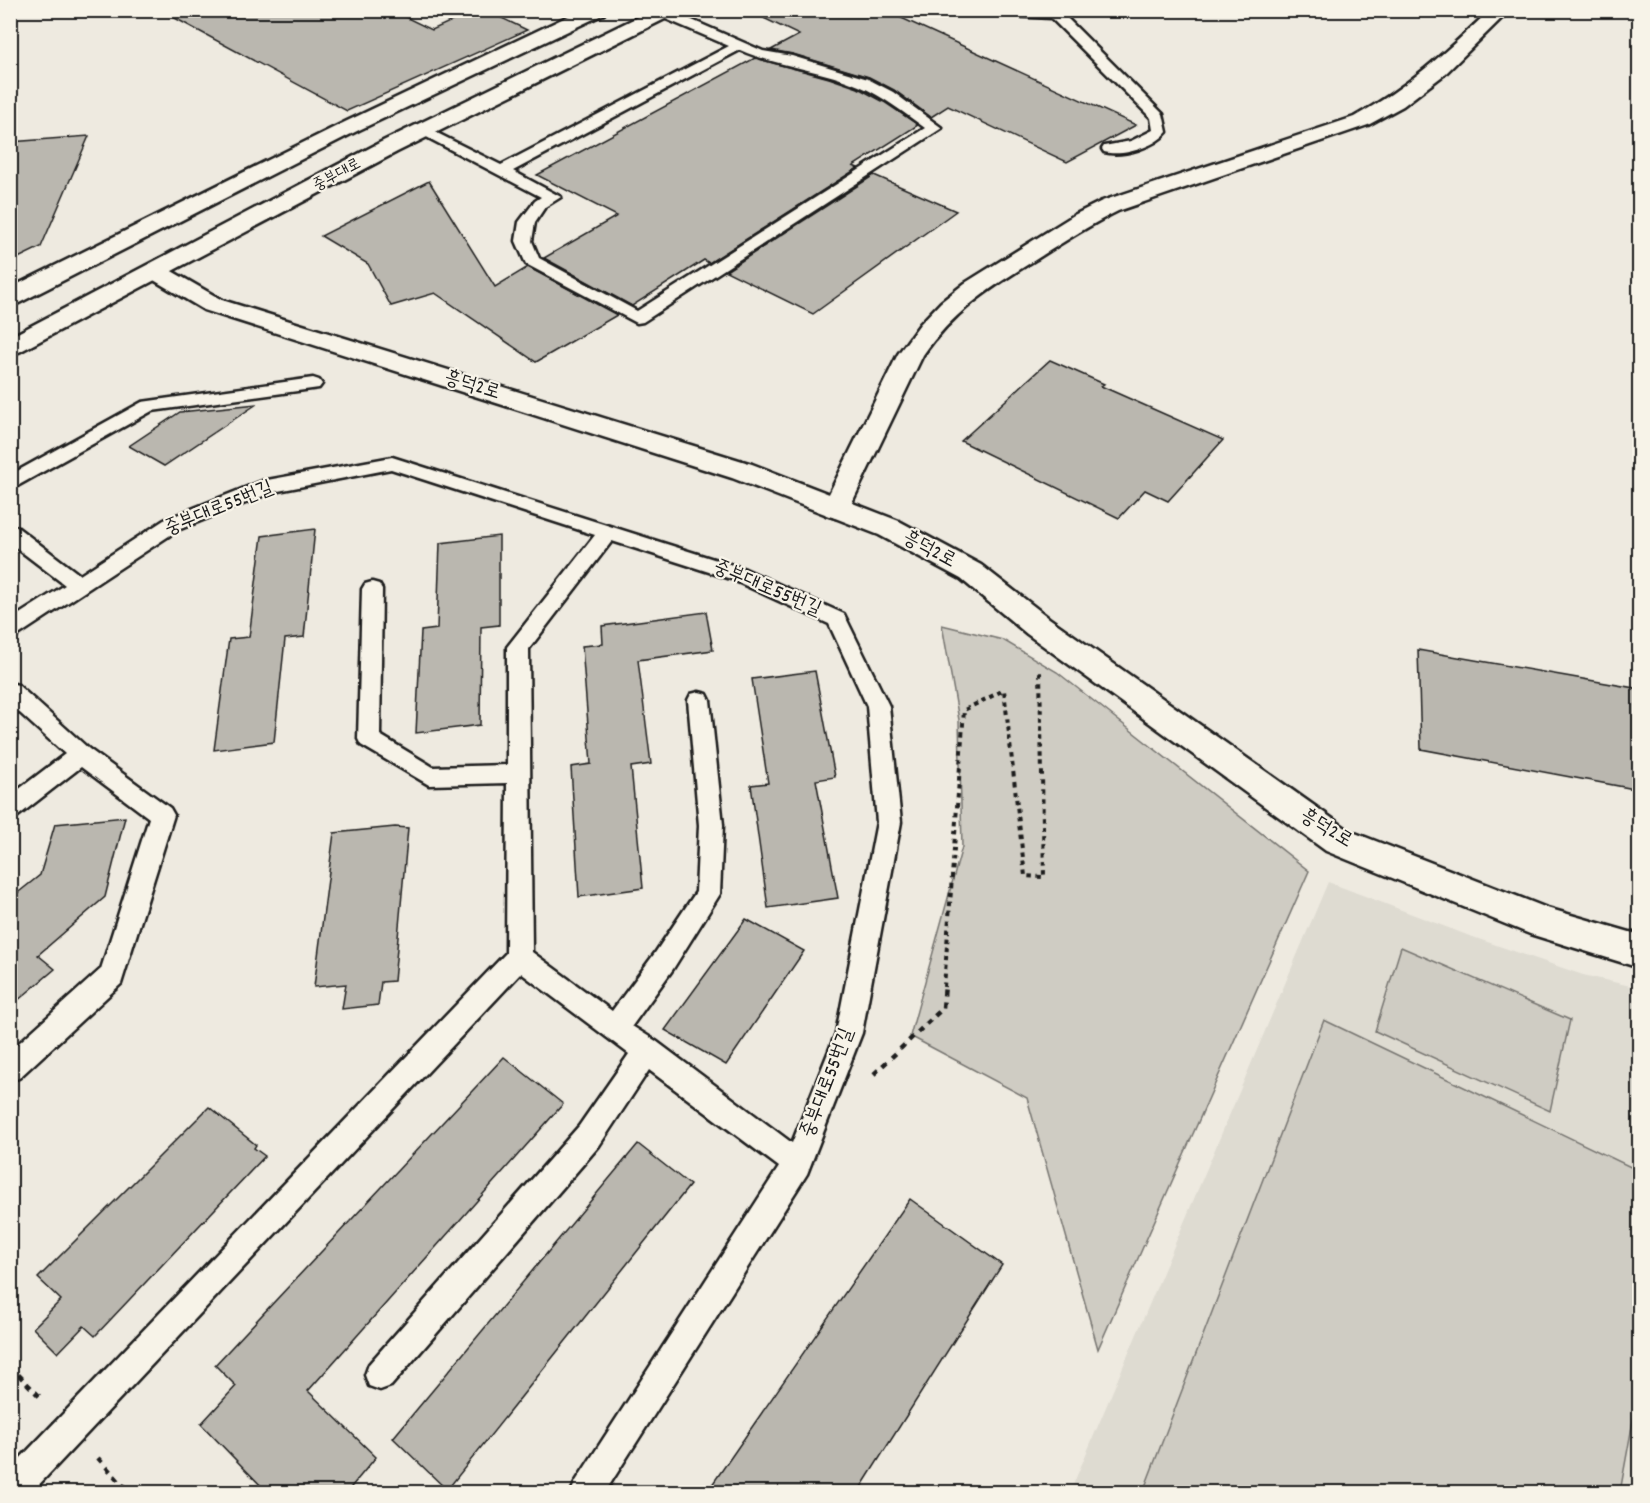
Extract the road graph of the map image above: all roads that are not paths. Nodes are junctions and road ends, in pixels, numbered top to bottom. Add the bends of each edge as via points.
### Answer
1 (597, 10) edge
2 (968, 10) edge
3 (1501, 10) edge
4 (666, 12) edge
5 (740, 45) junction
6 (422, 131) junction
7 (1109, 150) dead end
8 (501, 171) junction
9 (155, 271) junction
10 (10, 297) edge
11 (10, 347) edge
12 (313, 384) dead end
13 (10, 484) edge
14 (836, 508) junction
15 (10, 532) edge
16 (608, 532) junction
17 (80, 585) junction
18 (372, 589) dead end
19 (10, 631) edge
20 (10, 691) edge
21 (699, 700) dead end
22 (81, 756) junction
23 (519, 774) junction
24 (10, 809) edge
25 (1640, 952) edge
26 (519, 957) junction
27 (615, 1028) junction
28 (647, 1050) junction
29 (10, 1069) edge
30 (797, 1164) junction
31 (380, 1375) dead end
32 (20, 1482) dead end
33 (587, 1492) edge

1 - 10 street, 중부대로 via 352,126
2 - 7 lane via 1055,14 1158,117 1160,132 1140,144
3 - 14 street via 1438,70 1396,102 1361,121 1110,206 974,288 950,307 911,354
4 - 5 lane
4 - 6 street, 중부대로
5 - 8 lane
5 - 8 lane via 863,82 935,128 637,318 532,261 524,241 527,222 540,204 553,197
6 - 8 lane
6 - 9 street, 중부대로
9 - 11 street, 중부대로
9 - 14 street, 흥덕2로 via 213,305 742,471
12 - 13 lane via 148,406
14 - 25 street, 흥덕2로 via 889,528 971,572 1038,626 1338,841 1543,923
15 - 17 lane
16 - 17 lane, 중부대로55번길 via 392,463 269,486 171,525
16 - 23 lane via 518,647
16 - 30 lane, 중부대로55번길 via 738,574 837,619 878,706 889,822 849,1033
17 - 19 lane, 중부대로55번길
18 - 23 lane via 369,739 429,776
20 - 22 lane
21 - 27 lane via 711,825 708,894
22 - 24 lane
22 - 29 lane via 162,815 112,976
23 - 26 lane
26 - 27 lane
26 - 32 lane
27 - 28 lane
28 - 30 lane
28 - 31 lane via 589,1136
30 - 33 lane, 중부대로55번길

